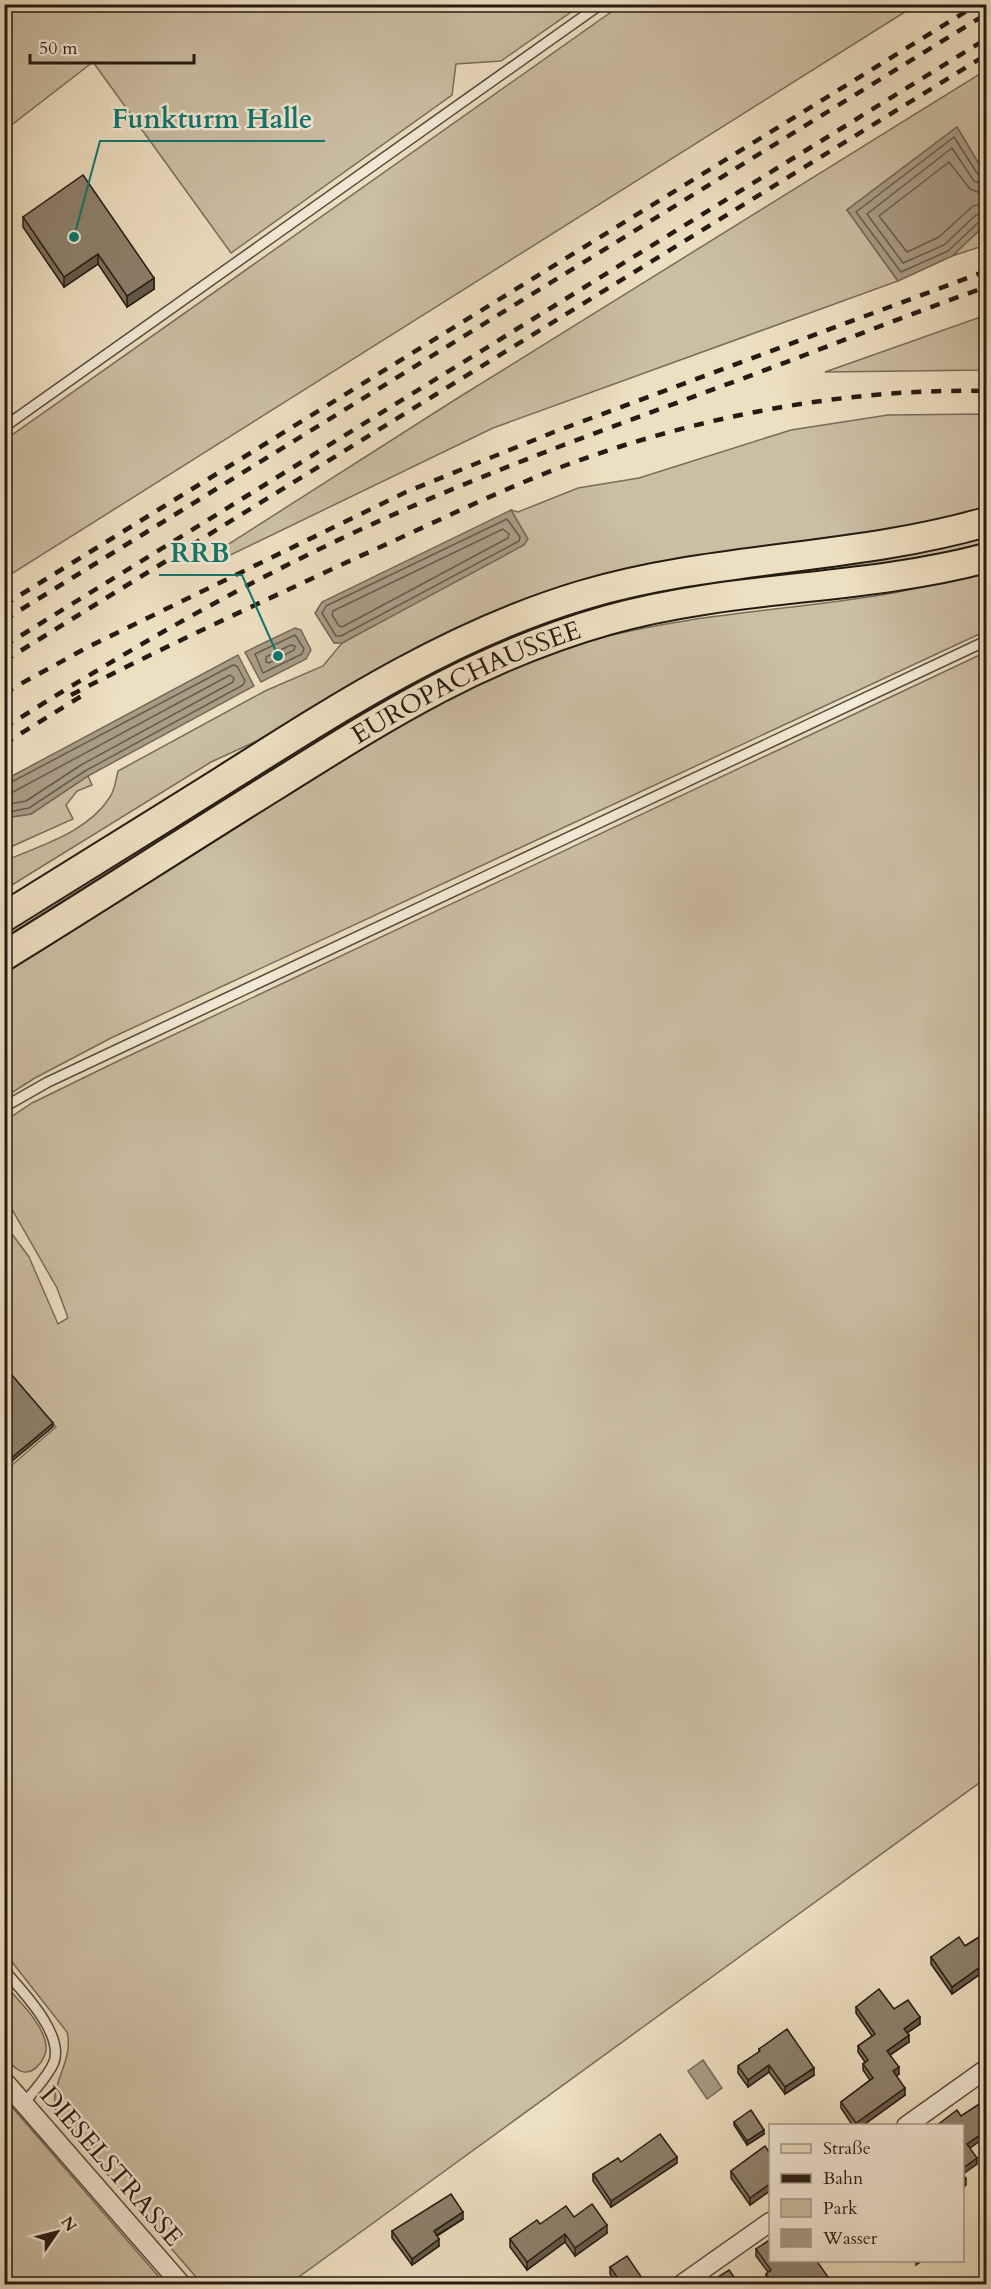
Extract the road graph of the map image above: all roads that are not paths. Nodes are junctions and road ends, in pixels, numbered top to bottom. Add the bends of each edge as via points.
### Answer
1 (601, 4) edge
2 (4, 427) edge
3 (987, 522) edge
4 (987, 558) edge
5 (987, 641) edge
6 (4, 917) edge
7 (4, 956) edge
8 (4, 1107) edge
9 (4, 1970) edge
10 (987, 2069) edge
11 (4, 2081) edge
12 (24, 2104) junction
13 (909, 2124) edge
14 (769, 2223) edge
15 (181, 2284) edge
16 (681, 2284) edge

1 - 2 lane
3 - 6 main road, EUROPACHAUSSEE via 896,542 669,574 586,594 475,633 370,689
4 - 7 main road, EUROPACHAUSSEE via 896,577 665,607 522,648 390,713
5 - 8 lane via 87,1064
9 - 12 lane via 40,2015 55,2049 54,2061
10 - 13 street
11 - 12 street, DIESELSTRASSE
12 - 15 street, DIESELSTRASSE
14 - 16 street

